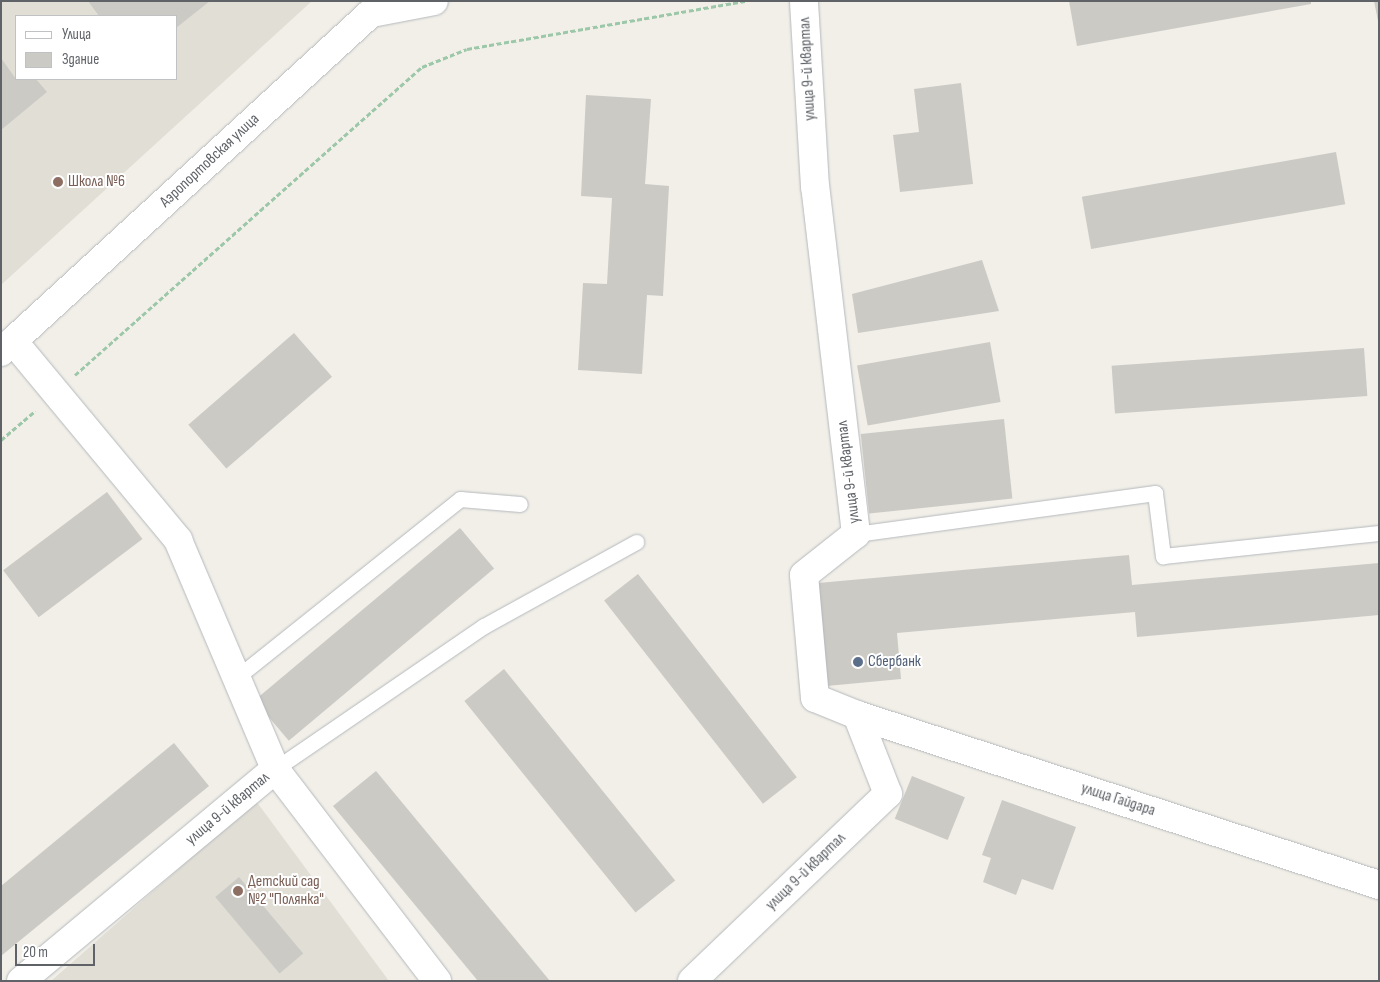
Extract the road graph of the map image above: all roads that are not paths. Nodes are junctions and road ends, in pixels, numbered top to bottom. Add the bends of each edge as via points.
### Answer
1 (434, 1) edge
2 (804, 1) edge
3 (7, 346) edge
4 (520, 504) dead end
5 (1379, 533) edge
6 (856, 534) junction
7 (636, 542) dead end
8 (236, 678) junction
9 (857, 716) junction
10 (276, 769) junction
11 (1379, 885) edge
12 (21, 981) edge
13 (438, 981) edge
14 (692, 981) edge

1 - 3 street, Аэропортовская улица via 371,13
2 - 6 street, улица 9-й квартал via 815,187
3 - 8 street via 56,393 178,540
4 - 8 lane via 460,499
5 - 6 lane via 1163,556 1155,493
6 - 9 street, улица 9-й квартал via 804,575 816,698
7 - 10 lane via 484,626
8 - 10 street
9 - 11 street, улица Гайдара
9 - 14 street, улица 9-й квартал via 888,794
10 - 12 street, улица 9-й квартал
10 - 13 street, улица 9-й квартал

